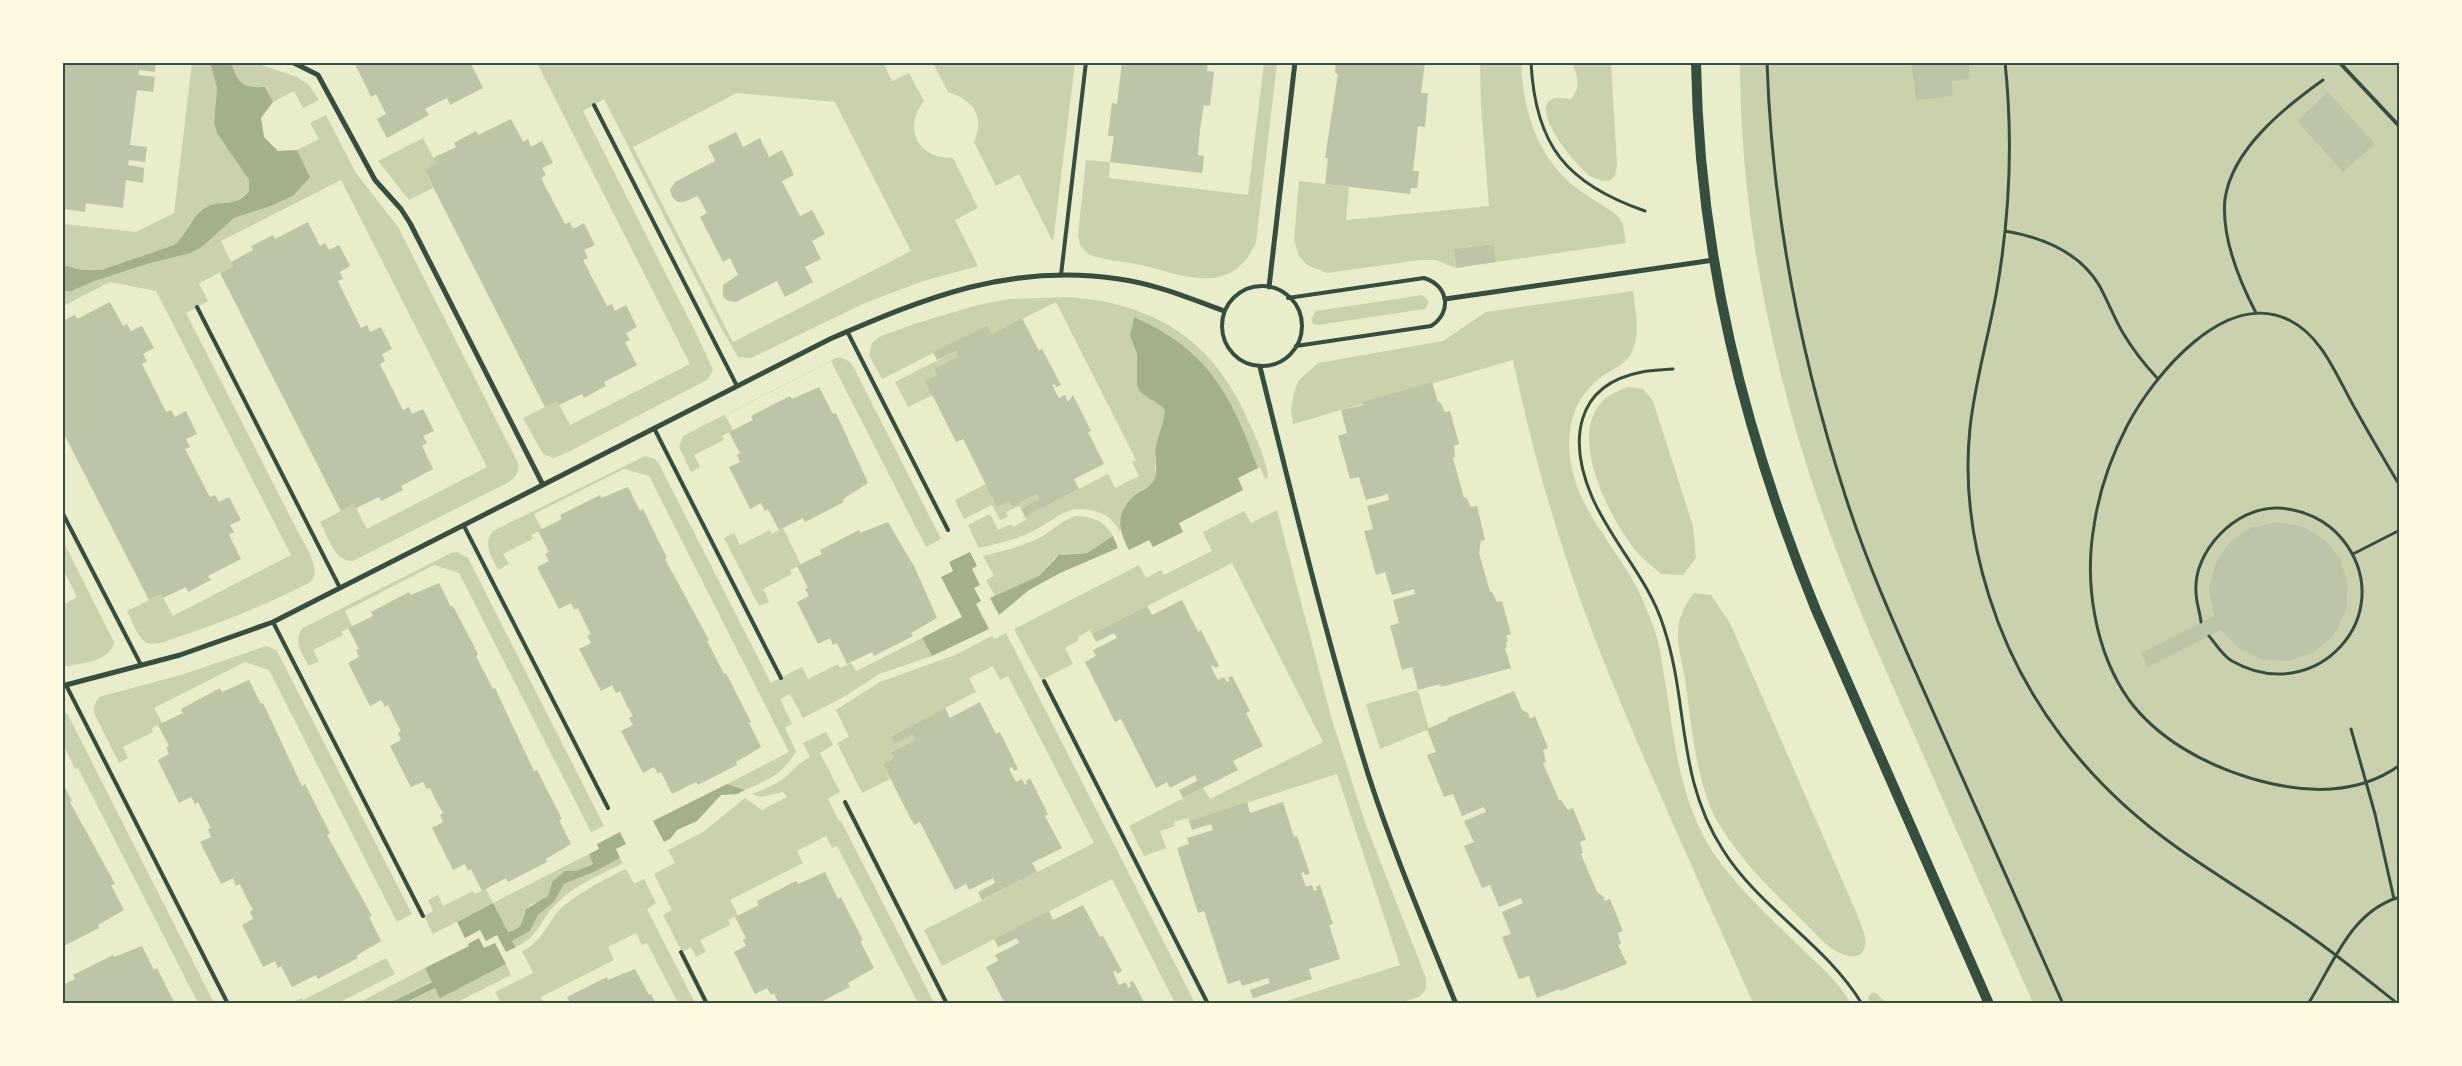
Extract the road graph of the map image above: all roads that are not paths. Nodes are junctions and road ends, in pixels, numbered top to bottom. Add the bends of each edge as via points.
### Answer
1 (292, 62) edge
2 (1086, 62) edge
3 (1295, 62) edge
4 (1696, 62) edge
5 (2340, 64) edge
6 (594, 105) dead end
7 (2400, 127) edge
8 (1714, 260) junction
9 (1061, 275) junction
10 (1269, 287) junction
11 (1289, 297) junction
12 (1446, 299) junction
13 (197, 307) dead end
14 (1224, 311) junction
15 (847, 331) junction
16 (1296, 346) junction
17 (1260, 367) junction
18 (737, 386) junction
19 (654, 428) junction
20 (543, 485) junction
21 (62, 512) edge
22 (464, 526) junction
23 (948, 530) dead end
24 (340, 588) junction
25 (273, 622) junction
26 (141, 666) junction
27 (781, 678) dead end
28 (1044, 681) dead end
29 (64, 685) edge
30 (845, 802) dead end
31 (608, 808) dead end
32 (423, 916) dead end
33 (681, 952) dead end
34 (1455, 1003) edge
35 (228, 1004) edge
36 (707, 1004) edge
37 (947, 1004) edge
38 (1208, 1004) edge
39 (1989, 1004) edge

1 - 20 street via 318,75 375,180 410,223
2 - 9 lane
3 - 10 street
4 - 8 main road via 1701,158
5 - 7 lane
6 - 18 lane
8 - 12 street
8 - 39 main road via 1736,373 1755,443 1790,546
9 - 14 street via 1119,279 1171,291
9 - 15 street via 1030,276 970,286 886,314
10 - 11 lane via 1274,286
10 - 14 lane via 1259,285 1243,289 1231,299
11 - 12 lane via 1424,278 1436,283
11 - 16 lane via 1298,307 1302,323 1301,338
12 - 16 lane via 1441,318 1431,326
13 - 24 lane
14 - 17 lane via 1221,328 1226,344 1235,357
15 - 18 street
15 - 23 lane
16 - 17 lane via 1280,362
17 - 34 street via 1321,609 1370,778
18 - 19 street
19 - 20 street
19 - 27 lane
20 - 22 street
21 - 26 lane
22 - 24 street
22 - 31 lane
24 - 25 street
25 - 26 street via 233,638
25 - 32 lane
26 - 29 street
28 - 38 lane
29 - 35 lane
30 - 37 lane
33 - 36 lane

